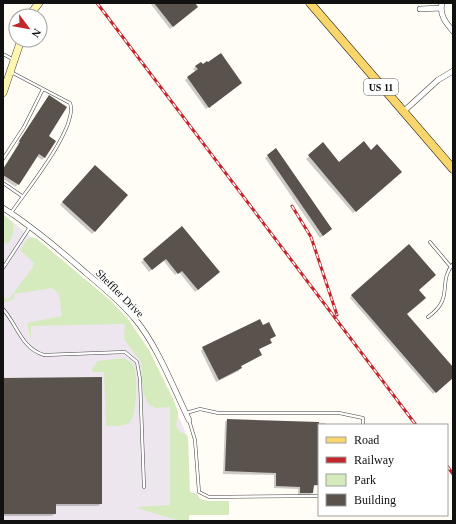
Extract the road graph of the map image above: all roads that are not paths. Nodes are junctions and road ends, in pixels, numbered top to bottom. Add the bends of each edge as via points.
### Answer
1 (310, 3) edge
2 (441, 5) edge
3 (420, 9) dead end
4 (453, 31) edge
5 (18, 48) edge
6 (3, 54) edge
7 (14, 61) junction
8 (453, 71) edge
9 (11, 72) junction
10 (43, 88) junction
11 (3, 92) edge
12 (402, 112) junction
13 (3, 159) edge
14 (453, 169) edge
15 (3, 183) edge
16 (22, 196) junction
17 (3, 208) edge
18 (11, 213) junction
19 (31, 227) junction
20 (430, 242) dead end
21 (452, 265) edge
22 (3, 268) edge
23 (3, 309) edge
24 (428, 317) dead end
25 (185, 413) junction
26 (189, 420) joint
27 (363, 424) edge
28 (144, 487) dead end
29 (318, 496) edge

1 - 12 main road, US 11
2 - 3 street
2 - 4 street via 444,20
5 - 7 street
6 - 7 lane
7 - 9 street
8 - 12 street via 438,80
9 - 10 lane
9 - 11 street
10 - 13 lane via 24,127
10 - 16 lane via 70,103 71,112 60,143
12 - 14 main road, US 11
15 - 16 lane
16 - 18 lane
17 - 18 street, Sheffler Drive
18 - 19 street, Sheffler Drive
19 - 22 lane
19 - 25 street, Sheffler Drive via 106,290 136,319 156,351
20 - 21 lane
21 - 24 lane via 442,305
23 - 28 lane via 24,342 35,352 44,355 125,352 137,362
25 - 26 street, Sheffler Drive
25 - 27 lane via 200,409 218,413 339,413 363,418
26 - 29 lane via 195,440 199,492 209,497

